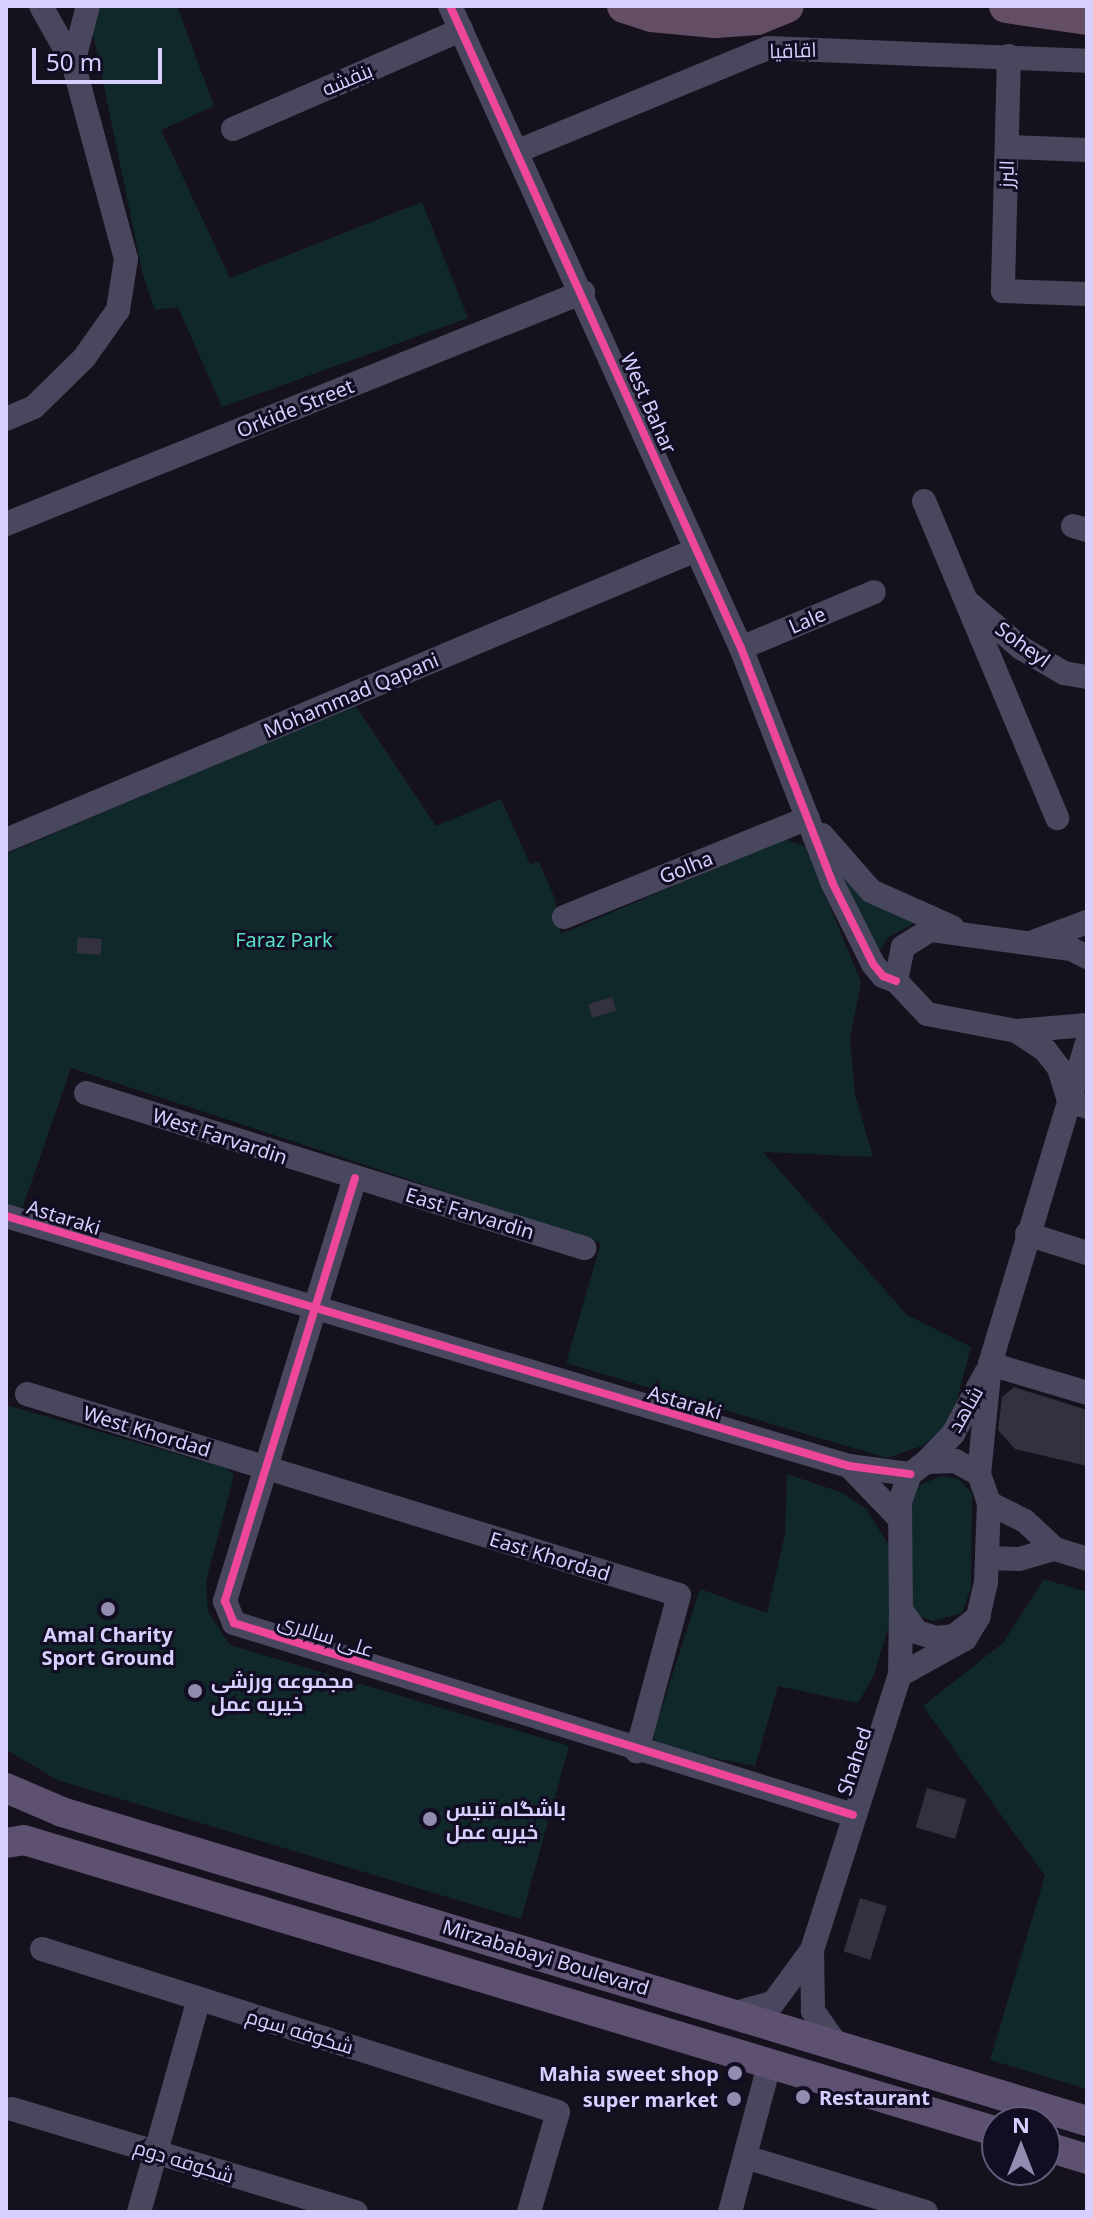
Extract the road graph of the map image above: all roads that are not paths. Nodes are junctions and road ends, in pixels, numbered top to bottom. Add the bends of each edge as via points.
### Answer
1 (41, 6) edge
2 (88, 6) edge
3 (450, 6) edge
4 (624, 6) edge
5 (787, 6) edge
6 (1006, 6) edge
7 (1087, 18) edge
8 (461, 30) junction
9 (1009, 56) junction
10 (1087, 61) edge
11 (73, 63) junction
12 (233, 129) dead end
13 (1007, 147) junction
14 (1087, 150) edge
15 (518, 151) junction
16 (583, 292) junction
17 (1087, 294) edge
18 (6, 419) edge
19 (924, 501) dead end
20 (6, 524) edge
21 (696, 550) junction
22 (874, 592) dead end
23 (965, 599) junction
24 (741, 648) junction
25 (1087, 677) edge
26 (808, 818) junction
27 (1057, 818) dead end
28 (6, 840) edge
29 (564, 917) dead end
30 (1087, 922) edge
31 (965, 933) junction
32 (1033, 942) junction
33 (1082, 953) edge
34 (896, 981) junction
35 (1087, 1025) edge
36 (1016, 1031) junction
37 (1087, 1043) edge
38 (86, 1093) dead end
39 (1078, 1104) edge
40 (355, 1178) junction
41 (6, 1216) edge
42 (1027, 1234) junction
43 (584, 1248) dead end
44 (1087, 1253) edge
45 (316, 1312) junction
46 (990, 1364) junction
47 (1087, 1393) edge
48 (27, 1394) dead end
49 (849, 1466) junction
50 (268, 1468) junction
51 (918, 1468) junction
52 (979, 1474) junction
53 (989, 1503) junction
54 (899, 1518) junction
55 (1055, 1549) junction
56 (988, 1558) junction
57 (1087, 1559) edge
58 (901, 1610) junction
59 (978, 1617) junction
60 (900, 1675) junction
61 (637, 1751) junction
62 (6, 1791) edge
63 (853, 1815) junction
64 (12, 1840) edge
65 (42, 1949) dead end
66 (812, 1950) junction
67 (199, 1999) junction
68 (735, 2013) junction
69 (837, 2045) junction
70 (769, 2065) junction
71 (12, 2109) dead end
72 (1087, 2121) edge
73 (981, 2127) edge
74 (1061, 2151) edge
75 (156, 2153) junction
76 (745, 2157) junction
77 (1087, 2159) edge
78 (139, 2212) edge
79 (356, 2212) edge
80 (529, 2212) edge
81 (730, 2212) edge
82 (926, 2212) edge

1 - 11 street
2 - 11 street
3 - 8 street, West Bahar
4 - 5 highway via 651,15 715,21 757,18
6 - 7 highway
8 - 12 street, بنفشه
8 - 15 street, West Bahar
9 - 10 street, اقاقیا
9 - 13 street, البرز
9 - 15 street, اقاقیا via 768,48
11 - 18 street via 126,259 118,310 84,358 34,407
13 - 14 street
13 - 17 street, البرز via 1003,291
15 - 16 street, West Bahar
16 - 20 street, Orkide Street
16 - 21 street, West Bahar
19 - 23 street
21 - 24 street, West Bahar
21 - 28 street, Mohammad Qapani
22 - 24 street, Lale
23 - 25 street, Soheyl via 1021,648 1064,673
23 - 27 street
24 - 26 street, West Bahar
26 - 29 street, Golha
26 - 31 street via 871,891
26 - 34 street, West Bahar via 867,954 883,976
30 - 32 street
31 - 32 street
31 - 34 street via 930,930 916,936 903,947
32 - 33 street
34 - 36 street, West Bahar via 927,1014
35 - 36 street
36 - 39 street via 1045,1050
37 - 39 street
38 - 40 street, West Farvardin
39 - 42 street
40 - 43 street, East Farvardin
40 - 45 street, علی سالاری
41 - 45 street, Astaraki
42 - 44 street
42 - 46 street
45 - 49 street, Astaraki
45 - 50 street, علی سالاری
46 - 47 street
46 - 51 street, شاهد via 953,1434
46 - 52 street, شاهد
48 - 50 street, West Khordad
49 - 51 street, Astaraki
49 - 54 street
50 - 61 street, علی سالاری via 225,1601 234,1623
50 - 61 street, East Khordad via 679,1595
51 - 52 street, Astaraki via 956,1461
51 - 54 street, Shahed
52 - 53 street
53 - 55 street via 1025,1521
53 - 56 street
54 - 58 street, Shahed
55 - 56 street via 1019,1559
55 - 57 street
56 - 59 street
58 - 59 street via 917,1632 936,1638 954,1636
58 - 60 street, Shahed
59 - 60 street via 965,1639
60 - 63 street, Shahed
61 - 63 street, علی سالاری
62 - 68 main road, Mirzababayi Boulevard
63 - 66 street, Shahed
64 - 70 main road, Mirzababayi Boulevard
65 - 67 street, شکوفه سوم
66 - 68 street, Shahed via 773,2003
66 - 69 street, Shahed via 813,2011
67 - 75 street
67 - 80 street, شکوفه سوم via 558,2112
68 - 69 main road, Mirzababayi Boulevard
69 - 72 main road, Mirzababayi Boulevard
70 - 73 main road, Mirzababayi Boulevard
70 - 76 street
71 - 75 street, شکوفه دوم
74 - 77 main road
75 - 78 street
75 - 79 street, شکوفه دوم
76 - 81 street
76 - 82 street

